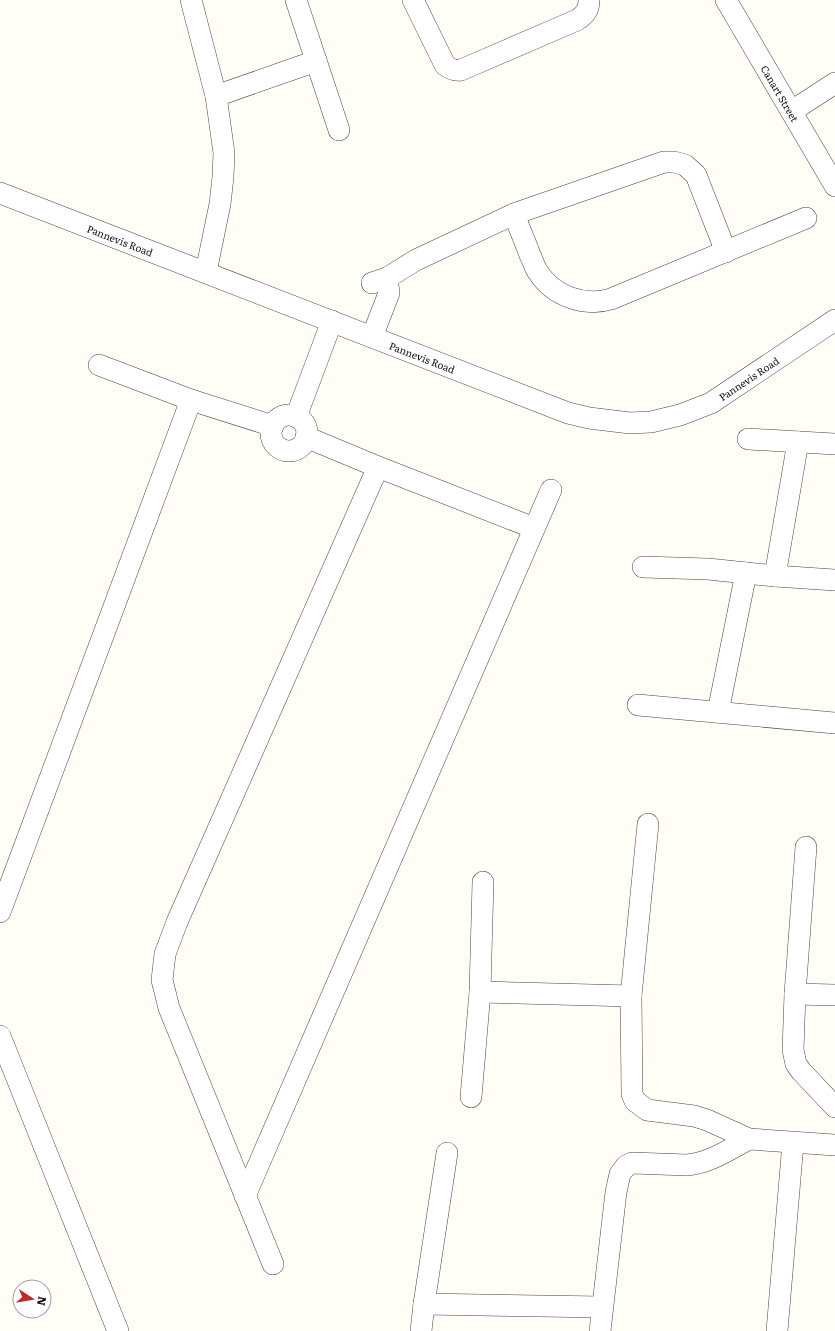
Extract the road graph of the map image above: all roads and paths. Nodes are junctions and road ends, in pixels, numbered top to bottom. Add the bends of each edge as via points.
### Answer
1 (191, 0) edge
2 (296, 0) edge
3 (413, 0) edge
4 (589, 0) edge
5 (726, 0) edge
6 (316, 61) junction
7 (835, 83) edge
8 (216, 96) junction
9 (792, 111) junction
10 (339, 130) dead end
11 (835, 186) edge
12 (0, 193) edge
13 (514, 214) junction
14 (806, 218) dead end
15 (726, 252) junction
16 (206, 272) junction
17 (835, 320) edge
18 (332, 321) junction
19 (372, 337) junction
20 (99, 365) dead end
21 (191, 400) junction
22 (296, 417) junction
23 (273, 426) junction
24 (306, 437) junction
25 (748, 439) dead end
26 (798, 442) junction
27 (835, 444) edge
28 (378, 467) junction
29 (551, 490) dead end
30 (534, 528) junction
31 (643, 567) dead end
32 (746, 573) junction
33 (775, 576) junction
34 (835, 580) edge
35 (638, 705) dead end
36 (718, 712) junction
37 (835, 723) edge
38 (648, 824) dead end
39 (806, 847) dead end
40 (483, 882) dead end
41 (0, 912) edge
42 (480, 992) junction
43 (795, 994) junction
44 (835, 995) edge
45 (631, 996) junction
46 (0, 1036) edge
47 (471, 1097) dead end
48 (835, 1108) edge
49 (749, 1139) junction
50 (793, 1143) junction
51 (835, 1146) edge
52 (446, 1153) dead end
53 (245, 1196) junction
54 (273, 1264) dead end
55 (424, 1304) junction
56 (602, 1307) junction
57 (118, 1331) edge
58 (421, 1331) edge
59 (600, 1331) edge
60 (777, 1331) edge

1 - 8 street
2 - 6 street
3 - 4 street via 445,65 450,69 461,70 577,20 588,9
5 - 9 street, Canart Street
6 - 8 street
6 - 10 street
7 - 9 street
8 - 16 street via 224,153 223,177
9 - 11 street, Canart Street
12 - 16 street, Pannevis Road
13 - 15 street via 537,271 548,284 561,294 589,302 611,299
13 - 15 street via 664,162 674,162 685,164 696,175
13 - 19 street via 416,260 380,280 389,293
14 - 15 street
16 - 18 street, Pannevis Road
17 - 19 street, Pannevis Road via 711,403 680,415 651,422 630,423 568,413
18 - 19 street, Pannevis Road
18 - 22 street
20 - 21 street
21 - 23 street
21 - 41 street
22 - 23 street via 280,417
22 - 24 street via 303,422
23 - 24 street via 272,438 275,445 282,450 297,449
24 - 28 street
25 - 26 street
26 - 27 street
26 - 33 street
28 - 30 street
28 - 53 street via 165,954 162,980 169,1008
29 - 30 street
30 - 53 street
31 - 32 street
32 - 33 street
32 - 36 street
33 - 34 street
35 - 36 street
36 - 37 street
38 - 45 street
39 - 43 street
40 - 42 street
42 - 45 street
42 - 47 street
43 - 44 street
43 - 48 street via 793,1050 796,1064
45 - 49 street via 632,1094 635,1101 647,1110 707,1120
46 - 57 street
49 - 50 street
49 - 56 street via 697,1164 632,1163 622,1169 616,1192
50 - 51 street
50 - 60 street
52 - 55 street
53 - 54 street
55 - 56 street
55 - 58 street
56 - 59 street

